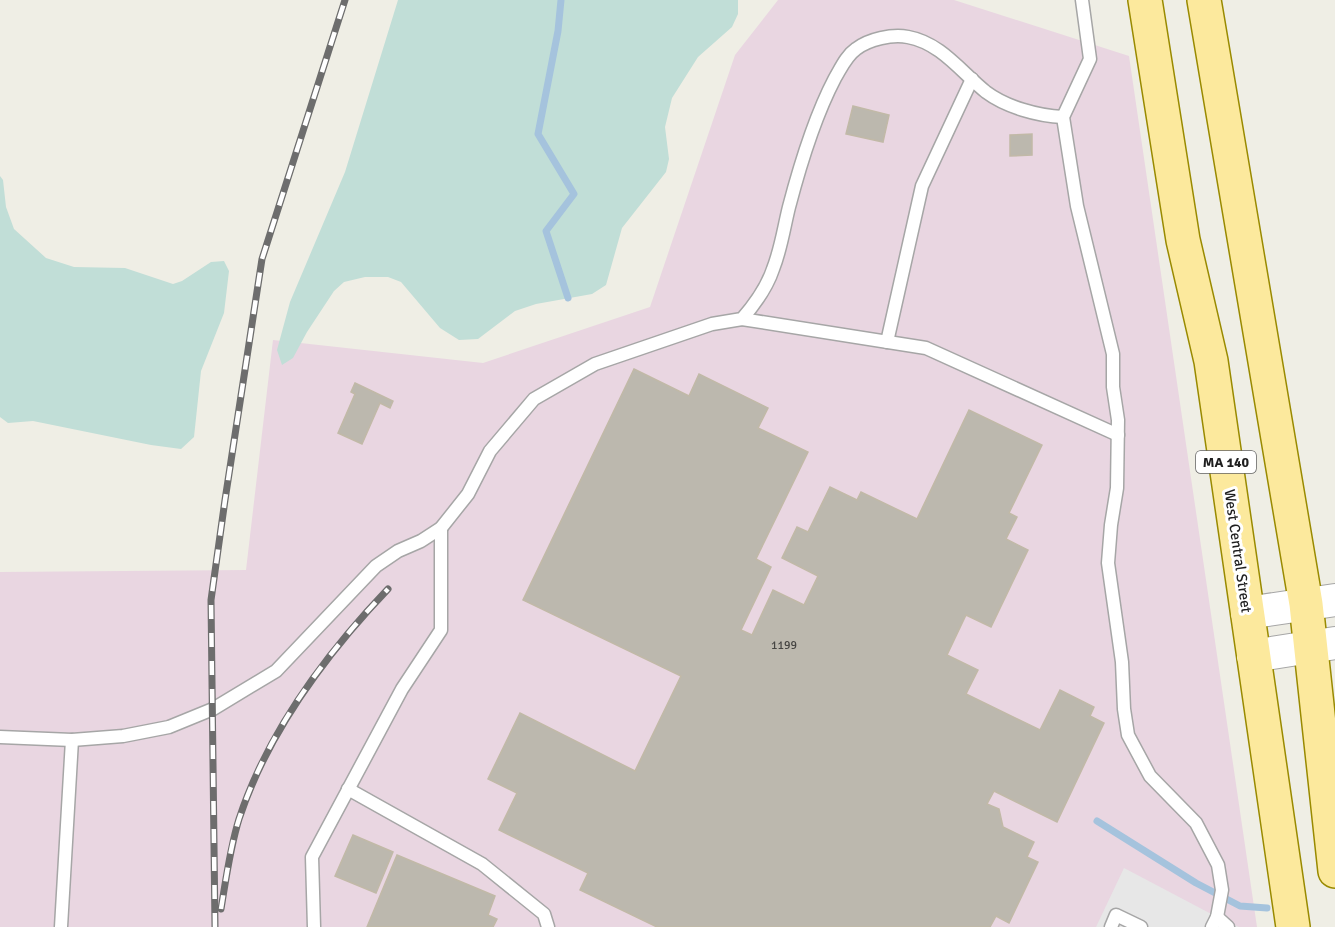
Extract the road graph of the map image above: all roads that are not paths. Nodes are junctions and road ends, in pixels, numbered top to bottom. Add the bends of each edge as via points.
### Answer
1 (1082, 0) edge
2 (1145, 0) edge
3 (1204, 0) edge
4 (972, 79) junction
5 (1063, 117) junction
6 (742, 319) junction
7 (887, 342) junction
8 (1118, 435) junction
9 (441, 528) junction
10 (1320, 602) edge
11 (1247, 613) junction
12 (1323, 645) edge
13 (1253, 656) junction
14 (0, 737) edge
15 (72, 740) junction
16 (348, 789) junction
17 (1335, 872) edge
18 (1214, 922) edge
19 (61, 927) edge
20 (314, 927) edge
21 (548, 927) edge
22 (1111, 927) edge
23 (1141, 927) edge
24 (1228, 927) edge
25 (1293, 927) edge

1 - 5 lane via 1090,59
2 - 11 main road, West Central Street / MA 140 via 1184,240 1211,361
3 - 10 main road
4 - 5 lane via 1011,106
4 - 6 lane via 945,54 918,40 888,37 855,49 826,96 794,188 773,270 756,303
4 - 7 lane via 922,186
5 - 8 lane via 1077,207 1113,354
6 - 7 lane
6 - 9 lane via 712,324 595,364 534,399 490,451 468,494
7 - 8 lane via 926,348
8 - 18 lane via 1117,488 1108,563 1128,735 1150,776 1196,823 1218,865 1222,890
9 - 15 lane via 376,567 276,671 213,709 170,727
9 - 16 lane via 441,630 402,689
10 - 11 street
10 - 12 main road
11 - 13 main road, West Central Street / MA 140
12 - 13 street
12 - 17 main road
13 - 25 main road, West Central Street / MA 140
14 - 15 lane
15 - 19 lane
16 - 20 lane via 312,857
16 - 21 lane via 482,864 544,914
18 - 24 lane
22 - 23 lane via 1116,915

